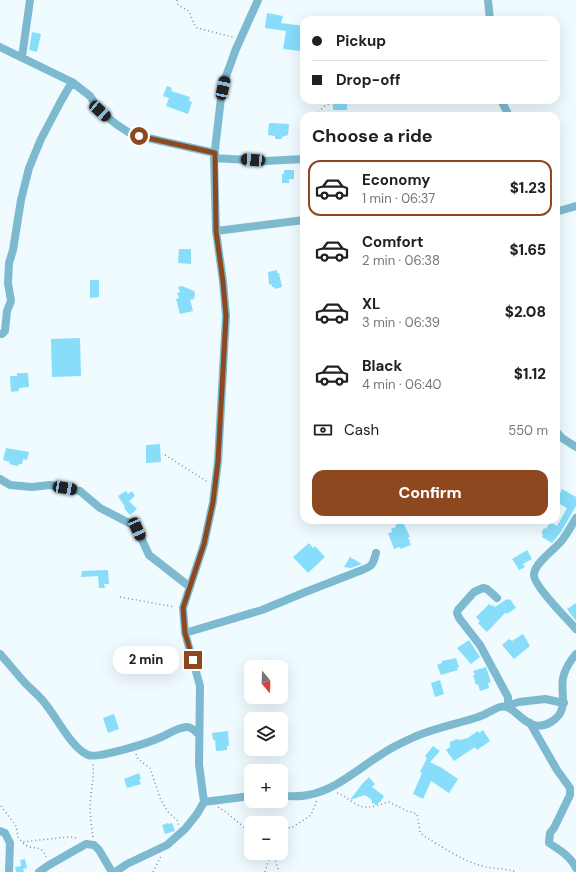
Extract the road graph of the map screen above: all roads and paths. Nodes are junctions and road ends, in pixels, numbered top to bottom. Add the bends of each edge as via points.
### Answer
1 (30, 0) edge
2 (177, 0) edge
3 (258, 0) edge
4 (488, 0) edge
5 (490, 16) edge
6 (241, 38) junction
7 (0, 47) edge
8 (22, 57) junction
9 (72, 82) junction
10 (329, 104) edge
11 (319, 112) edge
12 (214, 155) junction
13 (300, 159) edge
14 (576, 206) edge
15 (560, 211) edge
16 (300, 220) edge
17 (216, 231) junction
18 (0, 334) edge
19 (560, 436) edge
20 (576, 447) edge
21 (166, 455) dead end
22 (0, 479) edge
23 (215, 486) junction
24 (576, 518) edge
25 (376, 554) dead end
26 (190, 587) junction
27 (120, 597) dead end
28 (496, 598) dead end
29 (183, 608) junction
30 (576, 629) edge
31 (185, 633) junction
32 (0, 654) edge
33 (576, 654) edge
34 (564, 703) junction
35 (507, 706) junction
36 (530, 724) junction
37 (199, 735) junction
38 (133, 746) junction
39 (89, 756) junction
40 (321, 791) junction
41 (288, 796) edge
42 (244, 797) edge
43 (206, 801) junction
44 (1, 806) dead end
45 (244, 827) edge
46 (288, 828) edge
47 (0, 831) edge
48 (181, 833) junction
49 (86, 839) dead end
50 (22, 842) junction
51 (94, 845) junction
52 (164, 847) junction
53 (269, 860) edge
54 (275, 860) edge
55 (49, 865) junction
56 (576, 868) edge
57 (9, 872) edge
58 (39, 872) edge
59 (114, 872) edge
60 (153, 872) edge
61 (265, 872) edge
62 (279, 872) edge
63 (516, 872) edge

1 - 8 street
2 - 6 path via 178,5 189,11 197,28
3 - 6 street
4 - 5 street
6 - 12 street via 225,79
7 - 8 street
8 - 9 street
9 - 12 street via 90,96 100,111 128,132
9 - 18 street via 41,139 29,168 9,263 8,283 11,301 5,331
10 - 11 path
12 - 13 street via 266,161
12 - 17 street
14 - 15 street
16 - 17 street
17 - 23 street via 226,316
19 - 20 street
21 - 23 path
22 - 26 street via 10,484 32,487 50,485 80,491 100,508 133,525 149,555
23 - 26 street via 204,544
24 - 30 street via 563,540 536,566 534,580
25 - 31 street via 374,563 362,570 262,610
26 - 29 street
27 - 29 path
28 - 35 street via 483,588 474,592 457,613 480,645 505,690 508,697
29 - 31 street
31 - 37 street via 200,686
32 - 39 street via 47,705 78,748
33 - 34 street via 566,668 563,679
34 - 35 street via 546,699
34 - 36 street via 559,715 551,722
35 - 36 street
35 - 40 street via 480,717 415,736
36 - 56 street via 570,788 570,795 550,834 550,843 562,851
37 - 38 street via 188,726
37 - 43 street via 199,764
38 - 39 street
38 - 48 path via 138,759 150,768 160,798 168,812 177,820
39 - 51 path via 93,764 94,782 90,817
40 - 41 street via 307,796
40 - 46 path via 311,815
40 - 63 path via 341,794 359,807 366,808 389,802 417,814 420,832 437,844 482,866 507,868
42 - 43 street
43 - 45 path via 227,813
43 - 48 street
44 - 50 path via 16,826
47 - 57 street via 5,833 10,843
48 - 52 street
49 - 50 path via 68,837
50 - 55 path via 26,846 40,848
51 - 55 street via 86,844
51 - 59 street
52 - 59 street
52 - 60 path
53 - 61 path
54 - 62 path
55 - 58 street

